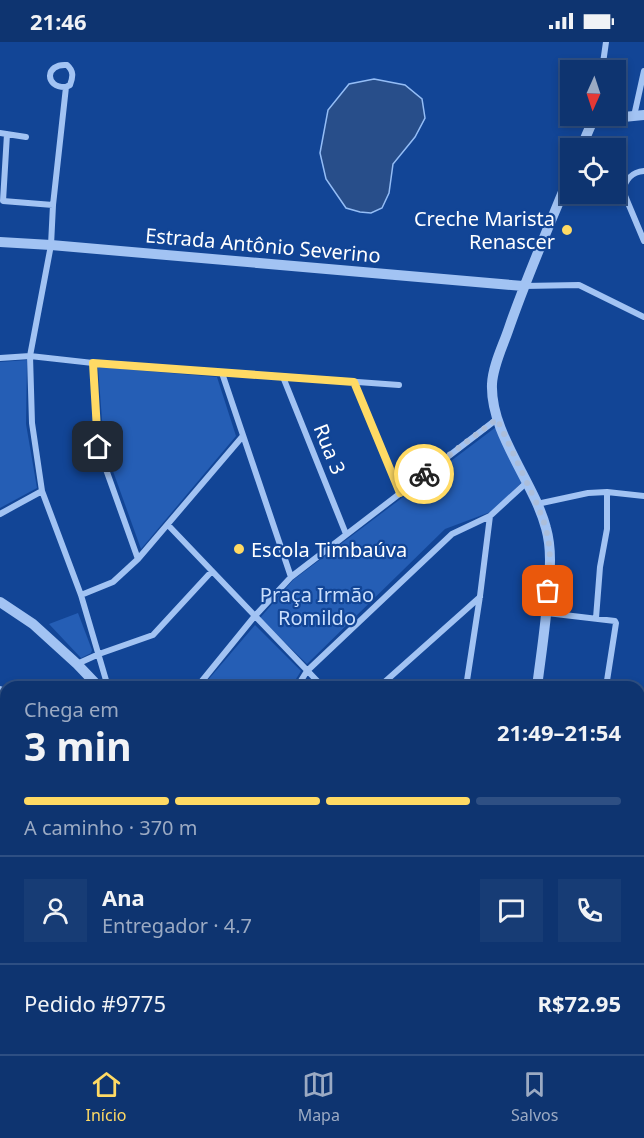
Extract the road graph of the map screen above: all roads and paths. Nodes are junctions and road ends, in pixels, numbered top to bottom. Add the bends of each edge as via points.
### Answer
1 (606, 42) edge
2 (603, 60) edge
3 (644, 71) edge
4 (66, 87) dead end
5 (639, 116) edge
6 (3, 134) edge
7 (26, 137) dead end
8 (644, 171) edge
9 (560, 199) edge
10 (53, 205) junction
11 (644, 241) edge
12 (0, 242) edge
13 (51, 245) junction
14 (524, 286) junction
15 (644, 318) edge
16 (30, 356) junction
17 (0, 358) edge
18 (93, 363) junction
19 (222, 373) junction
20 (283, 377) junction
21 (354, 382) junction
22 (399, 386) dead end
23 (497, 419) junction
24 (242, 437) junction
25 (526, 483) junction
26 (42, 491) junction
27 (607, 492) junction
28 (400, 493) junction
29 (644, 496) edge
30 (537, 504) junction
31 (0, 514) edge
32 (490, 516) junction
33 (168, 525) junction
34 (346, 534) junction
35 (138, 559) junction
36 (212, 571) junction
37 (291, 577) junction
38 (81, 595) junction
39 (480, 596) junction
40 (0, 602) edge
41 (547, 613) junction
42 (254, 617) junction
43 (597, 618) junction
44 (99, 654) junction
45 (77, 664) junction
46 (307, 671) junction
47 (93, 681) edge
48 (106, 681) edge
49 (202, 681) edge
50 (301, 681) edge
51 (317, 681) edge
52 (386, 681) edge
53 (467, 681) edge
54 (538, 681) edge
55 (607, 681) edge

1 - 2 street
3 - 5 street
4 - 10 street
6 - 7 street
6 - 10 street via 3,201
8 - 11 street via 629,177 623,191
9 - 14 street
10 - 13 street
12 - 13 street, Estrada Antônio Severino
13 - 14 street, Estrada Antônio Severino
13 - 16 street
14 - 15 street, Estrada Antônio Severino via 579,285
14 - 23 street via 495,367 492,384
16 - 17 street
16 - 18 street
16 - 26 street via 32,423
18 - 19 street
18 - 35 street via 98,447
19 - 20 street
19 - 24 street
20 - 21 street
20 - 34 street, Rua 3
21 - 22 street
21 - 28 street
23 - 25 street
23 - 28 street
24 - 33 street
24 - 37 street
25 - 30 street
25 - 32 street
26 - 31 street
26 - 38 street
27 - 29 street
27 - 30 street
27 - 43 street
28 - 34 street
30 - 41 street via 550,550
32 - 39 street
32 - 46 street via 452,534
33 - 35 street
33 - 36 street
34 - 37 street
35 - 38 street via 113,582
36 - 42 street
36 - 44 street via 153,635
37 - 42 street
38 - 44 street
39 - 52 street
39 - 53 street
40 - 45 street via 33,624
41 - 43 street
41 - 54 street
42 - 46 street
42 - 49 street
43 - 55 street via 616,623
44 - 45 street
44 - 48 street
45 - 47 street
46 - 50 street
46 - 51 street

